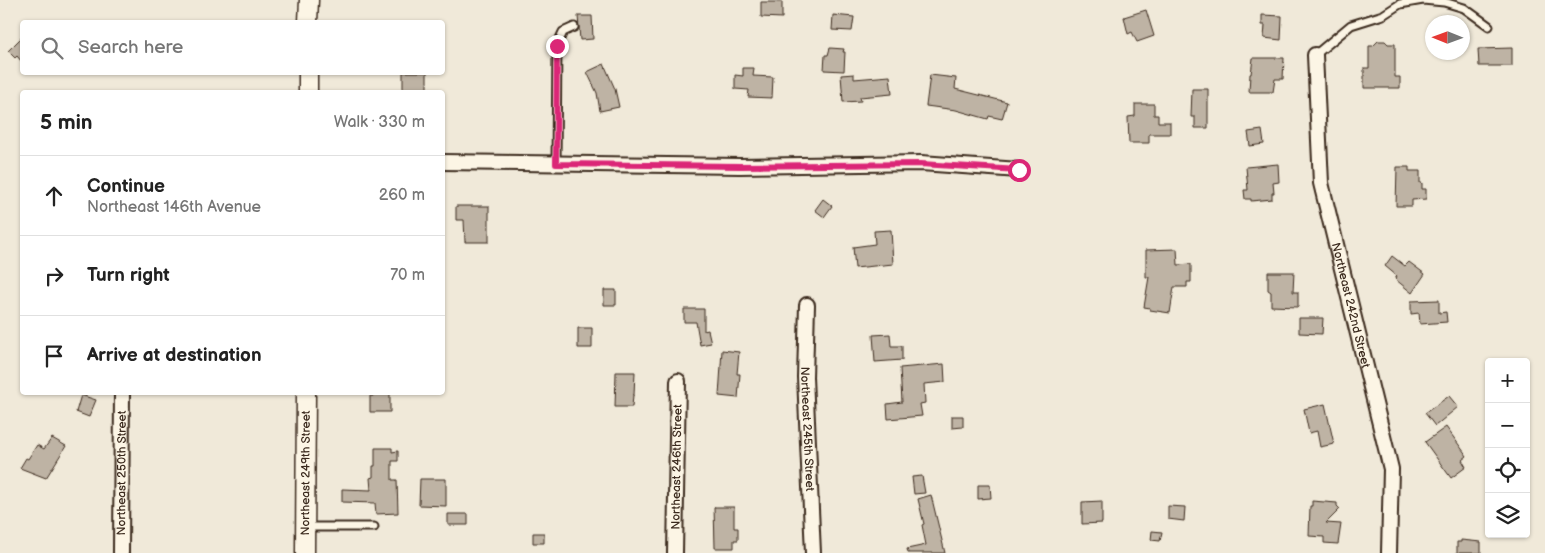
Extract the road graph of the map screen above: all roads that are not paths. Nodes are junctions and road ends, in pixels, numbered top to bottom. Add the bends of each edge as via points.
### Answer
1 (308, 0) edge
2 (308, 20) edge
3 (1489, 26) dead end
4 (574, 27) dead end
5 (1315, 55) joint
6 (308, 75) edge
7 (308, 90) edge
8 (445, 162) edge
9 (556, 164) junction
10 (1019, 170) dead end
11 (807, 305) dead end
12 (678, 381) dead end
13 (122, 395) edge
14 (306, 395) edge
15 (305, 527) junction
16 (374, 527) dead end
17 (121, 553) edge
18 (305, 553) edge
19 (675, 553) edge
20 (813, 553) edge
21 (1389, 553) edge

1 - 2 street
3 - 5 lane via 1464,8 1423,0 1400,4 1383,15 1351,25
4 - 9 lane via 563,32 557,46
5 - 21 street, Northeast 242nd Street via 1321,183 1390,468
6 - 7 street
8 - 9 street
9 - 10 street via 921,164
11 - 20 street, Northeast 245th Street via 806,377
12 - 19 street, Northeast 246th Street
13 - 17 street, Northeast 250th Street
14 - 15 street, Northeast 249th Street
15 - 16 lane
15 - 18 street, Northeast 249th Street

